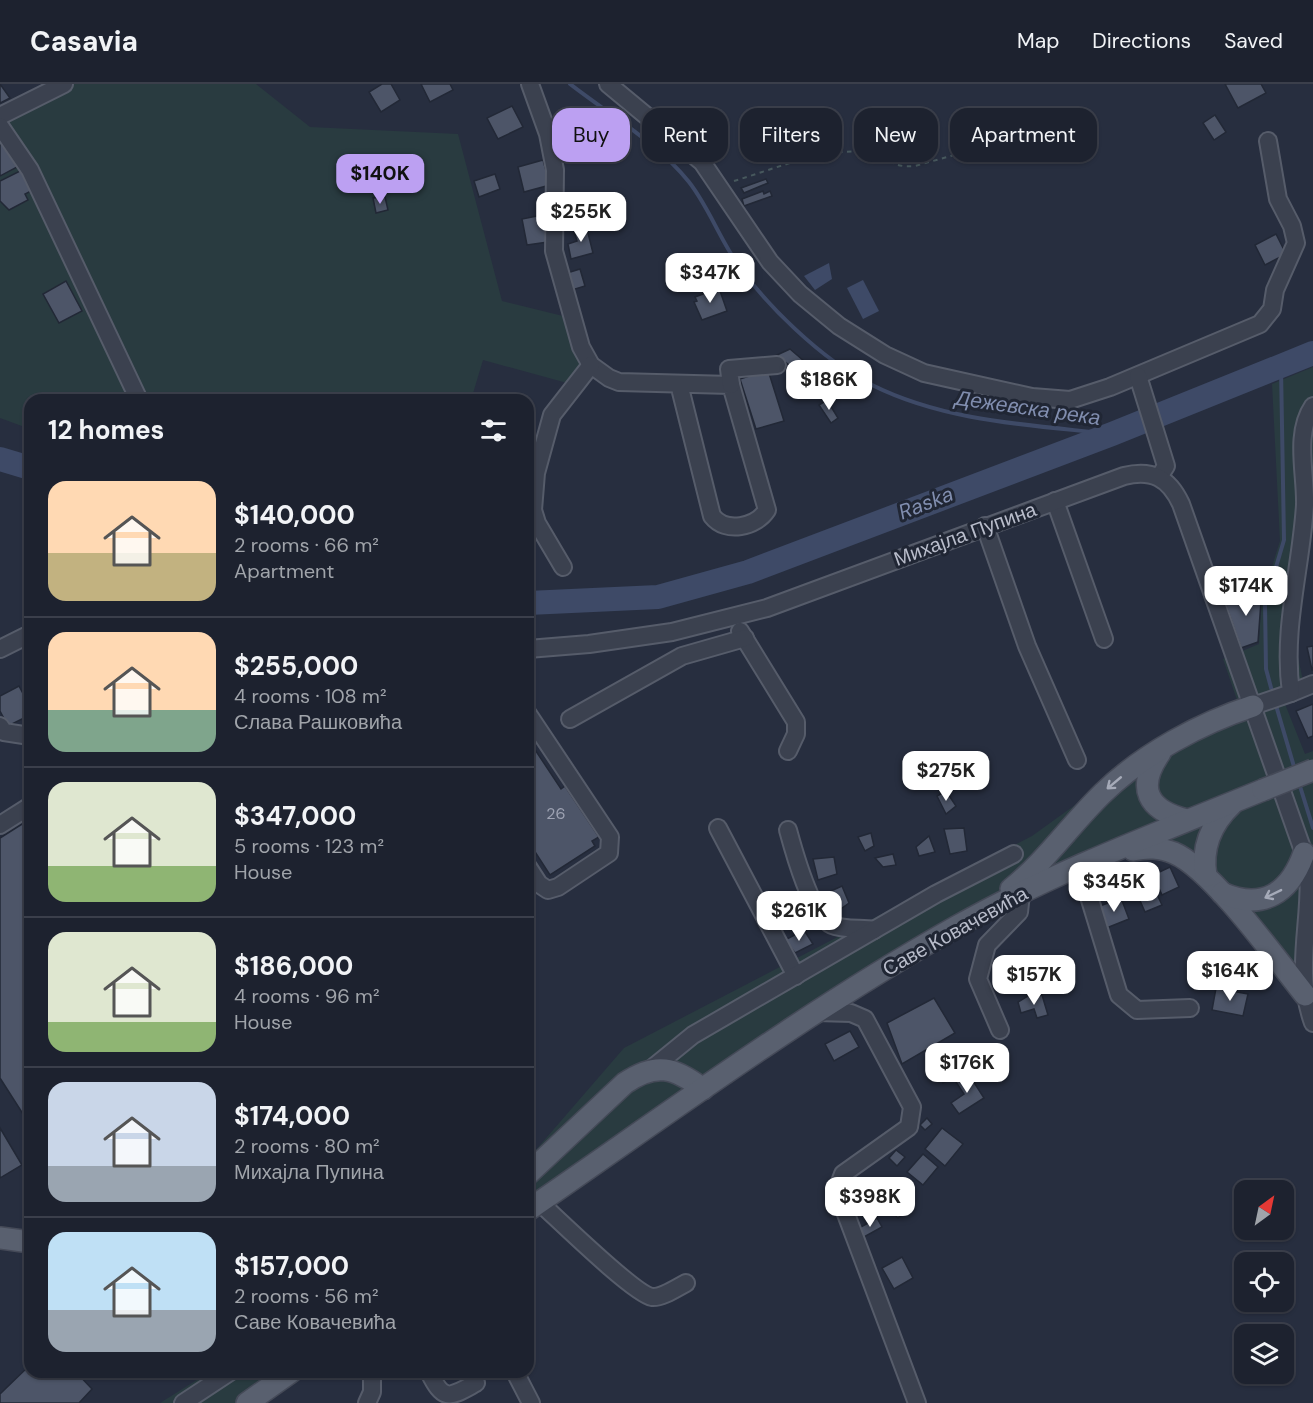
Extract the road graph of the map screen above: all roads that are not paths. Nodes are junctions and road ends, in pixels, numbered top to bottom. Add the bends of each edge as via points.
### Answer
1 (64, 84) edge
2 (530, 84) edge
3 (608, 84) edge
4 (0, 116) edge
5 (0, 126) edge
6 (1268, 141) dead end
7 (777, 365) dead end
8 (596, 369) junction
9 (1140, 383) junction
10 (679, 384) junction
11 (731, 385) junction
12 (136, 394) edge
13 (1313, 406) edge
14 (1159, 477) junction
15 (534, 498) edge
16 (1055, 501) junction
17 (534, 513) edge
18 (984, 526) junction
19 (562, 567) dead end
20 (732, 617) junction
21 (24, 637) edge
22 (745, 638) junction
23 (1104, 639) dead end
24 (534, 648) edge
25 (0, 649) edge
26 (1313, 684) edge
27 (1273, 699) junction
28 (570, 719) dead end
29 (534, 723) edge
30 (0, 726) edge
31 (24, 735) edge
32 (1162, 750) junction
33 (788, 751) dead end
34 (1077, 760) dead end
35 (1313, 770) edge
36 (1234, 802) junction
37 (24, 810) edge
38 (1187, 820) junction
39 (0, 825) edge
40 (718, 828) dead end
41 (788, 830) dead end
42 (1014, 854) dead end
43 (1304, 854) junction
44 (1103, 857) junction
45 (1080, 867) junction
46 (534, 876) edge
47 (1206, 876) junction
48 (1222, 893) junction
49 (1021, 894) junction
50 (974, 917) junction
51 (874, 930) junction
52 (796, 976) junction
53 (1305, 996) junction
54 (1190, 1008) dead end
55 (817, 1012) junction
56 (1313, 1023) edge
57 (1000, 1030) dead end
58 (650, 1070) junction
59 (703, 1089) junction
60 (534, 1168) edge
61 (534, 1205) edge
62 (534, 1207) edge
63 (0, 1238) edge
64 (24, 1241) edge
65 (686, 1283) dead end
66 (221, 1378) edge
67 (282, 1378) edge
68 (374, 1378) edge
69 (432, 1378) edge
70 (517, 1378) edge
71 (477, 1383) dead end
72 (183, 1403) edge
73 (247, 1403) edge
74 (367, 1403) edge
75 (531, 1403) edge
76 (917, 1403) edge

1 - 4 street
2 - 8 street via 548,134 555,170 554,251 581,347
3 - 9 street via 702,162 770,262 800,294 838,326 885,355 924,373 1032,397 1070,400
5 - 12 street via 30,171
6 - 9 street via 1278,199 1296,243 1275,290 1268,318
7 - 11 street via 729,369
8 - 10 street via 620,382
8 - 15 street via 561,400 552,415 536,473
9 - 14 street via 1166,466
10 - 11 street
10 - 11 street via 712,516 724,527 762,518 767,510
13 - 27 street via 1304,432 1305,504 1287,664
14 - 16 street, Михајла Пупина via 1147,473 1124,476
14 - 27 street via 1174,490
16 - 18 street, Михајла Пупина
16 - 23 street
17 - 19 street
18 - 20 street, Михајла Пупина via 767,608
18 - 34 street via 1027,646
20 - 22 street
20 - 24 street, Михајла Пупина via 672,632
21 - 25 street
22 - 28 street via 682,656
22 - 33 street via 796,722 796,734
26 - 27 street
27 - 32 main road via 1216,720
27 - 43 street
29 - 46 street via 610,837 611,846 609,853 558,887 548,890
30 - 31 street via 4,732
32 - 38 main road via 1149,771 1147,791 1163,812
32 -> 50 main road via 1111,785 1042,863
35 - 36 main road, Саве Ковачевића, bridge
36 - 38 main road, Саве Ковачевића
36 - 47 main road via 1209,836 1204,860
37 - 39 street
38 - 44 main road, Саве Ковачевића
40 - 52 street
41 - 51 street via 795,858 818,911 832,925
42 - 51 street
43 -> 48 main road via 1294,877 1271,896 1243,900
43 - 53 street via 1309,878
44 - 45 main road, Саве Ковачевића
44 - 47 main road via 1156,847 1175,853
45 - 49 main road, Саве Ковачевића
45 - 54 street via 1119,995 1137,1010
47 - 48 main road
48 - 53 main road
49 - 50 main road, Саве Ковачевића
49 - 57 street via 1019,912 987,945 978,979
50 - 55 main road, Саве Ковачевића
51 - 52 street
52 - 58 street via 693,1035
53 - 56 street
55 - 59 main road, Саве Ковачевића
55 - 76 street via 851,1013 865,1018 912,1107 909,1127 843,1174 837,1190
58 - 59 main road via 677,1073
58 - 60 main road via 625,1083
59 - 61 main road, Саве Ковачевића
62 - 65 street via 648,1295 657,1296
63 - 64 main road
66 - 72 street
67 - 73 main road
68 - 74 street
69 - 71 street via 438,1391 453,1396
70 - 75 street

